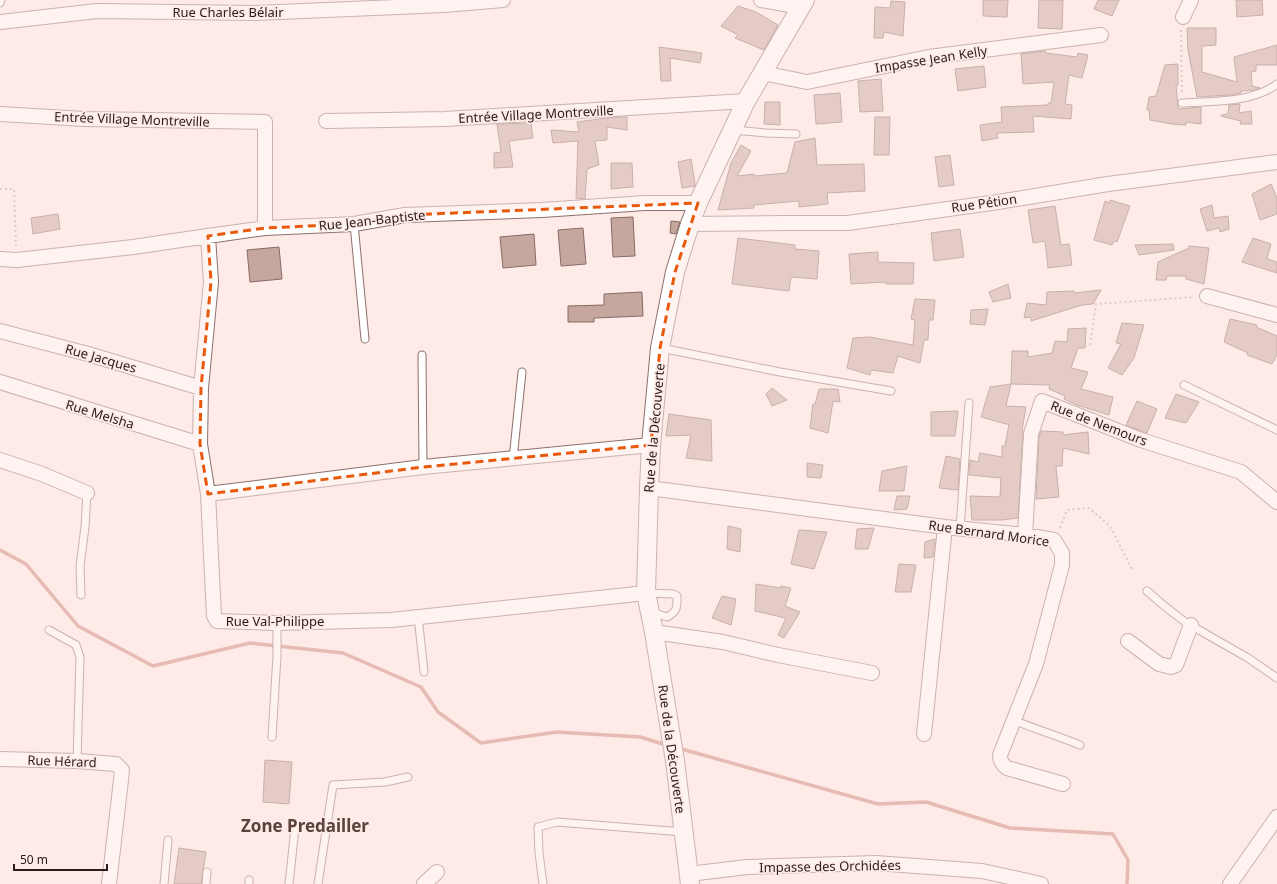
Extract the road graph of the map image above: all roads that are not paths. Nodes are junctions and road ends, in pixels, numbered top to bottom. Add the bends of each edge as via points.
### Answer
1 (1, 0) edge
2 (503, 0) edge
3 (761, 0) edge
4 (1191, 0) edge
5 (0, 3) edge
6 (803, 4) edge
7 (1183, 18) road end
8 (0, 22) edge
9 (1101, 35) dead end
10 (763, 73) junction
11 (1277, 84) edge
12 (746, 101) junction
13 (1182, 103) road end
14 (0, 114) edge
15 (326, 122) dead end
16 (733, 130) junction
17 (796, 134) dead end
18 (1277, 162) edge
19 (698, 203) junction
20 (354, 224) junction
21 (690, 224) junction
22 (265, 228) junction
23 (208, 236) junction
24 (0, 259) edge
25 (1207, 296) road end
26 (1277, 315) edge
27 (0, 332) edge
28 (365, 339) dead end
29 (660, 348) junction
30 (422, 355) dead end
31 (522, 372) dead end
32 (0, 382) edge
33 (1184, 385) dead end
34 (201, 388) junction
35 (891, 391) dead end
36 (969, 402) dead end
37 (1277, 430) edge
38 (200, 444) junction
39 (651, 445) junction
40 (513, 458) junction
41 (0, 460) edge
42 (423, 468) junction
43 (648, 488) junction
44 (87, 493) joint
45 (208, 494) junction
46 (1277, 502) edge
47 (945, 527) junction
48 (960, 528) junction
49 (1025, 535) junction
50 (1147, 591) dead end
51 (646, 593) junction
52 (81, 595) dead end
53 (650, 611) junction
54 (418, 616) junction
55 (1191, 625) junction
56 (277, 629) junction
57 (49, 630) dead end
58 (654, 632) junction
59 (1128, 641) dead end
60 (424, 672) dead end
61 (872, 673) dead end
62 (1277, 678) edge
63 (1013, 720) junction
64 (924, 734) dead end
65 (272, 737) dead end
66 (1080, 746) dead end
67 (0, 759) edge
68 (77, 761) junction
69 (408, 777) dead end
70 (1063, 784) dead end
71 (1277, 817) edge
72 (296, 828) dead end
73 (683, 832) junction
74 (168, 840) dead end
75 (207, 872) dead end
76 (437, 872) dead end
77 (689, 879) edge
78 (1233, 882) edge
79 (109, 884) edge
80 (164, 884) edge
81 (206, 884) edge
82 (289, 884) edge
83 (318, 884) edge
84 (424, 884) edge
85 (543, 884) edge
86 (1041, 884) edge

1 - 5 lane
2 - 8 street, Rue Charles Bélair via 256,13 97,11
3 - 6 street
4 - 7 street
6 - 10 street, Rue de la Découverte
9 - 10 street, Impasse Jean Kelly via 928,57 807,82
10 - 12 street, Rue de la Découverte
11 - 13 lane via 1269,90 1240,99
12 - 15 street, Entrée Village Montreville via 445,119
12 - 16 street, Rue de la Découverte
14 - 22 street, Entrée Village Montreville via 84,119 265,122
16 - 17 lane
16 - 19 street, Rue de la Découverte
18 - 21 street, Rue Pétion via 1108,184 848,223
19 - 20 street, Rue Jean-Baptiste via 645,203 405,215
19 - 21 street, Rue de la Découverte
20 - 22 street, Rue Jean-Baptiste
20 - 28 lane
21 - 29 street, Rue de la Découverte via 675,272
22 - 23 street, Rue Jean-Baptiste
23 - 24 street, Rue Jean-Baptiste via 17,260
23 - 34 street, Rue Val-Philippe via 211,282
25 - 26 street
27 - 34 street, Rue Jacques via 88,354
29 - 35 lane
29 - 39 street, Rue de la Découverte
30 - 42 lane
31 - 40 lane
32 - 38 street, Rue Melsha
33 - 37 lane
34 - 38 street, Rue Val-Philippe
36 - 48 lane
38 - 45 street, Rue Val-Philippe
39 - 40 street
39 - 43 street, Rue de la Découverte
40 - 42 street
41 - 44 street
42 - 45 street
43 - 47 street, Rue Bernard Morice
43 - 51 street, Rue de la Découverte
44 - 52 lane via 80,566
45 - 56 street, Rue Val-Philippe via 214,616 217,621
46 - 49 street, Rue de Nemours via 1242,472 1141,440 1042,401 1031,434
47 - 48 street, Rue Bernard Morice
47 - 64 street
48 - 49 street, Rue Bernard Morice
49 - 63 street, Rue Bernard Morice via 1054,540 1062,552 1062,565 1036,664
50 - 55 lane
51 - 53 street, Rue de la Découverte
51 - 53 lane via 677,596 677,607 674,613 667,617
51 - 54 street, Rue Val-Philippe
53 - 58 street, Rue de la Découverte
54 - 56 street, Rue Val-Philippe
54 - 60 lane
55 - 59 street via 1176,666 1171,668 1159,664
55 - 62 lane
56 - 65 lane
57 - 68 lane via 76,645 80,657
58 - 61 street via 723,642
58 - 73 street, Rue de la Découverte via 675,761
63 - 66 lane
63 - 70 street, Rue Bernard Morice via 1000,755 1003,765
67 - 68 street, Rue Hérard
68 - 79 street, Rue Hérard via 116,764 122,770
69 - 83 lane via 385,782 333,785
71 - 78 street
72 - 82 lane
73 - 77 street, Rue de la Découverte
73 - 85 lane via 556,822 538,826
74 - 80 lane
75 - 81 lane
76 - 84 street
77 - 86 street, Impasse des Orchidées via 747,867 876,863 982,871

